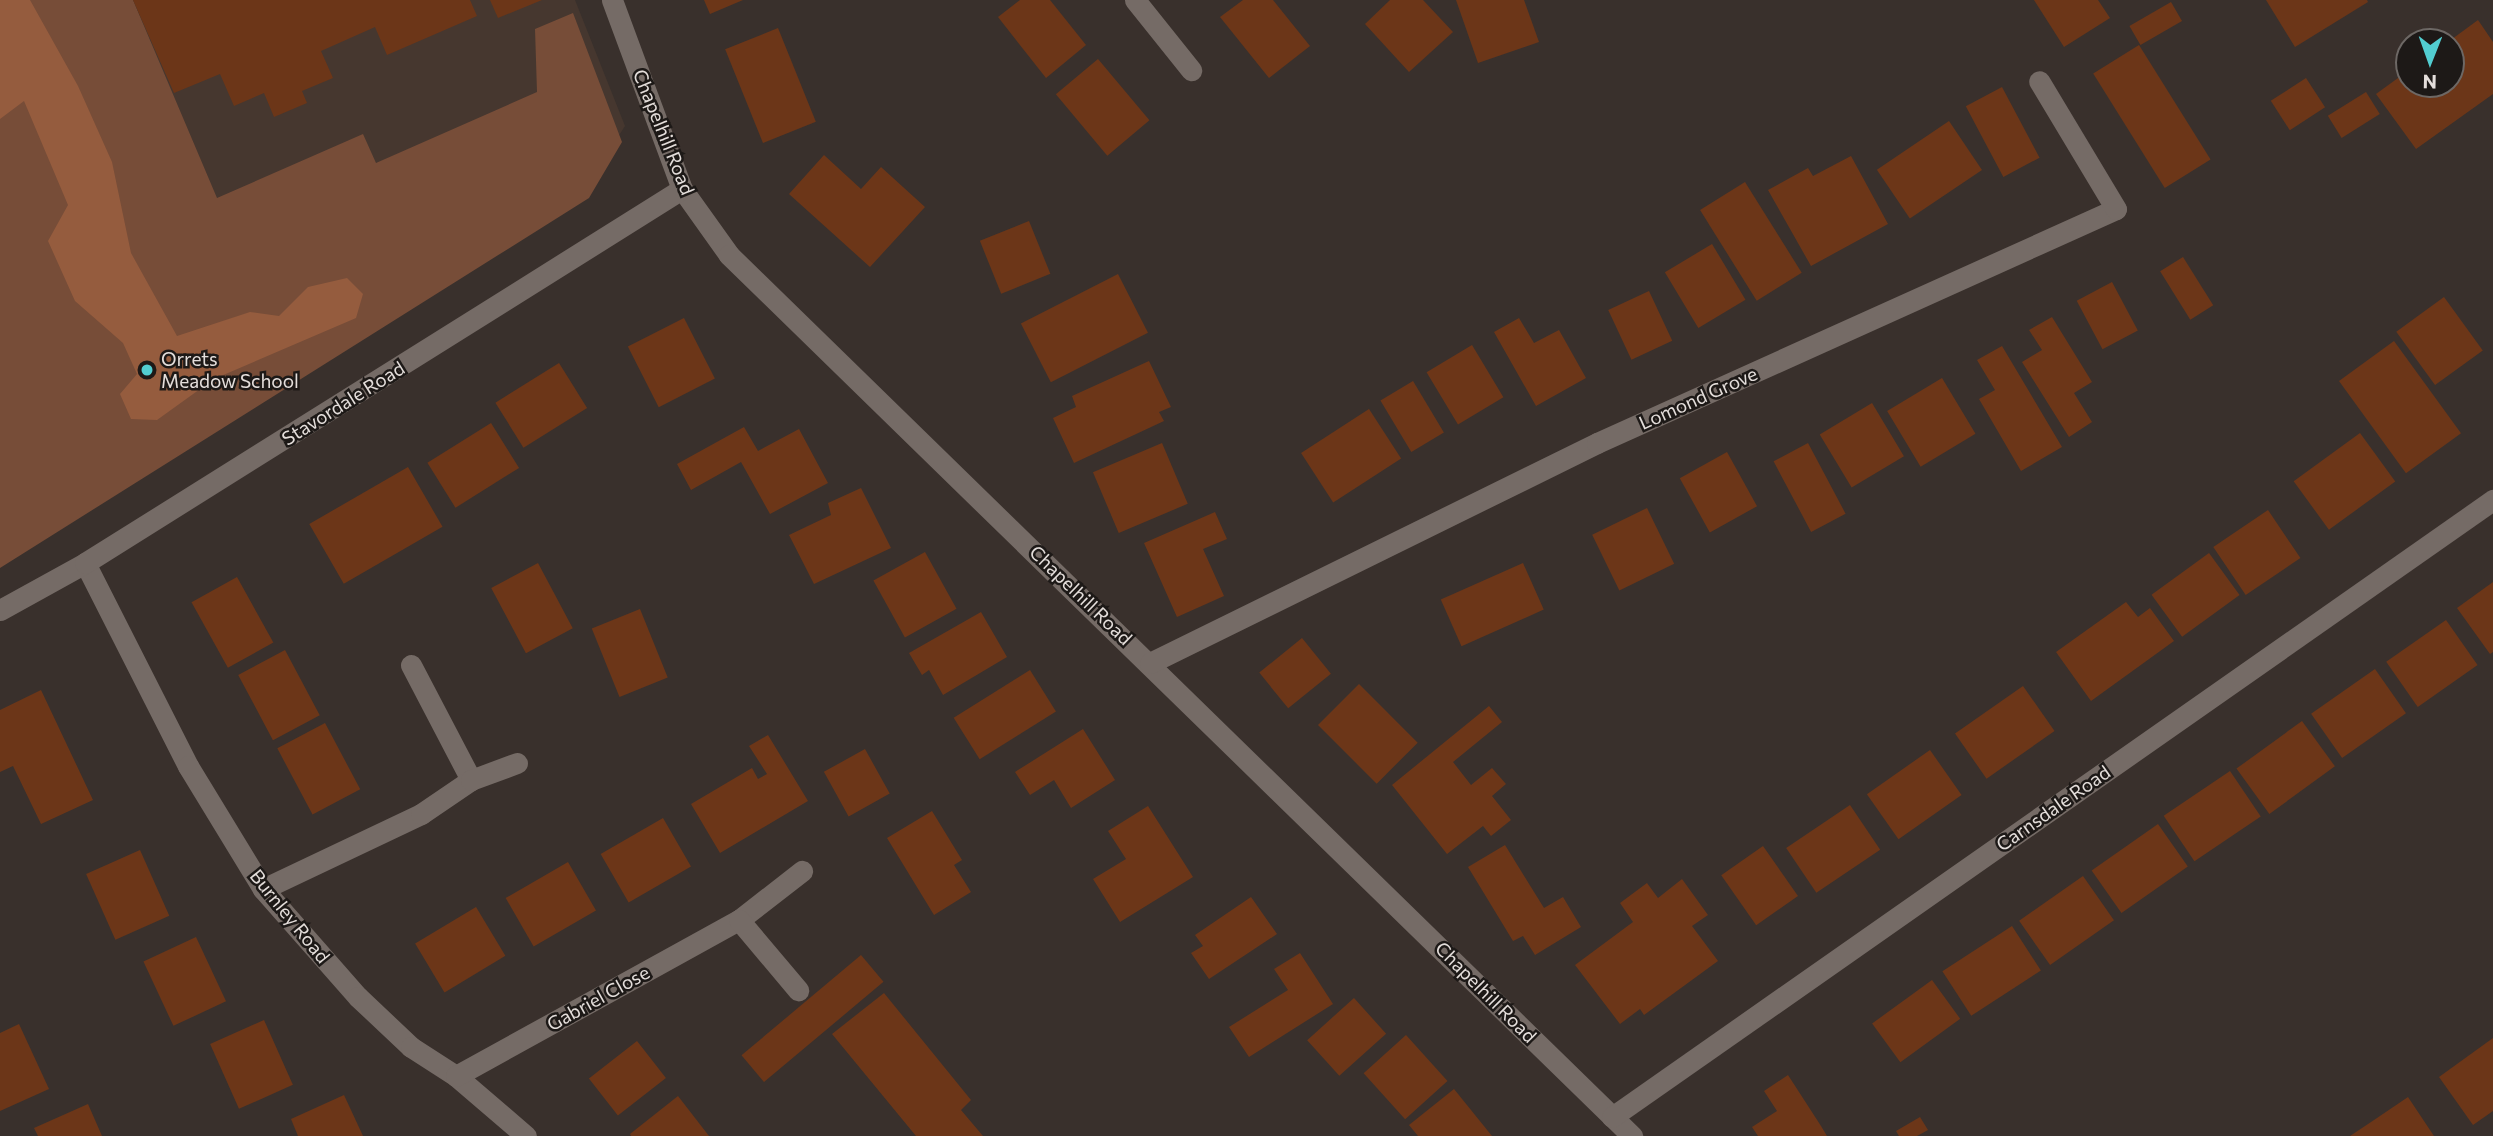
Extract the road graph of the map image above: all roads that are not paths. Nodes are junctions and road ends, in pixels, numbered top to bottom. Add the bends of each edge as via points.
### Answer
1 (612, 0) edge
2 (1135, 0) edge
3 (1191, 70) dead end
4 (2039, 81) dead end
5 (682, 189) junction
6 (2493, 500) edge
7 (85, 563) junction
8 (0, 610) edge
9 (1150, 663) junction
10 (411, 665) dead end
11 (517, 763) dead end
12 (471, 780) junction
13 (802, 871) dead end
14 (263, 889) junction
15 (739, 920) junction
16 (798, 990) dead end
17 (456, 1076) junction
18 (1612, 1117) junction
19 (526, 1136) edge
20 (1632, 1136) edge

1 - 5 street, Chapelhill Road
2 - 3 street
4 - 9 street, Lomond Grove via 2116,209 1597,443
5 - 7 street, Stavordale Road
5 - 9 street, Chapelhill Road via 729,255
6 - 18 street, Carnsdale Road
7 - 8 street, Stavordale Road
7 - 14 street, Burnley Road via 188,766
9 - 18 street, Chapelhill Road
10 - 12 street
11 - 12 street
12 - 14 street via 421,814
13 - 15 street, Gabriel Close
14 - 17 street, Burnley Road via 358,997 411,1047
15 - 16 street
15 - 17 street, Gabriel Close
17 - 19 street, Burnley Road
18 - 20 street, Chapelhill Road

